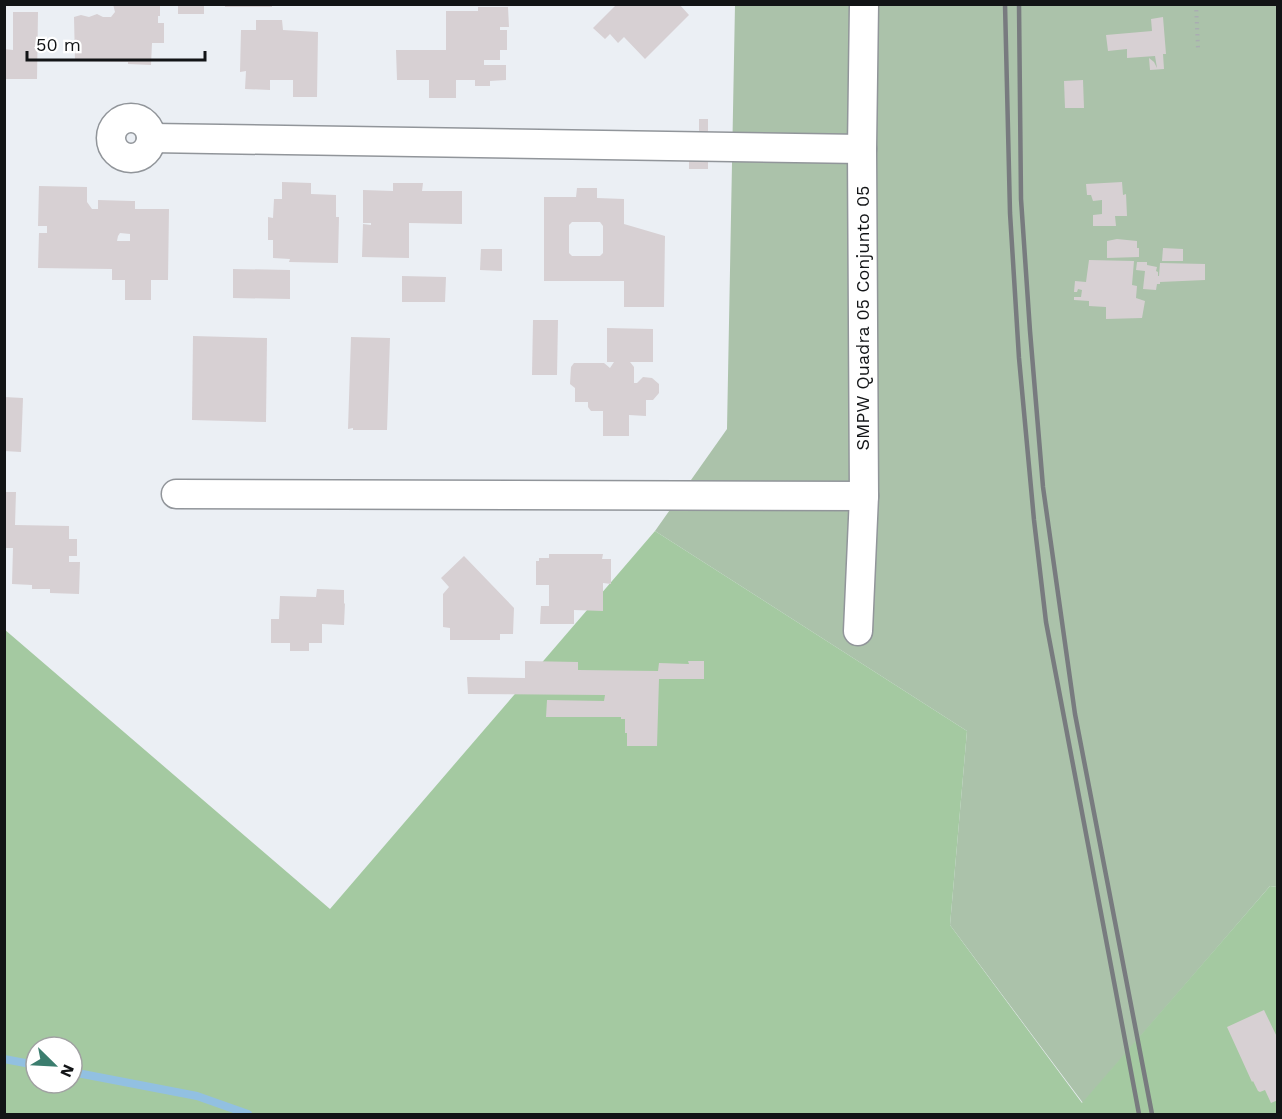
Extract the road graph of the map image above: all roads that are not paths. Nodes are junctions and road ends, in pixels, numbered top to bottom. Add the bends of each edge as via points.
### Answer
1 (864, 4) edge
2 (106, 138) dead end
3 (862, 149) junction
4 (176, 494) dead end
5 (864, 496) junction
6 (858, 630) dead end

1 - 3 street, SMPW Quadra 05 Conjunto 05
2 - 3 street via 117,152 131,158 146,152 151,138
3 - 5 street, SMPW Quadra 05 Conjunto 05
4 - 5 street
5 - 6 street, SMPW Quadra 05 Conjunto 05

